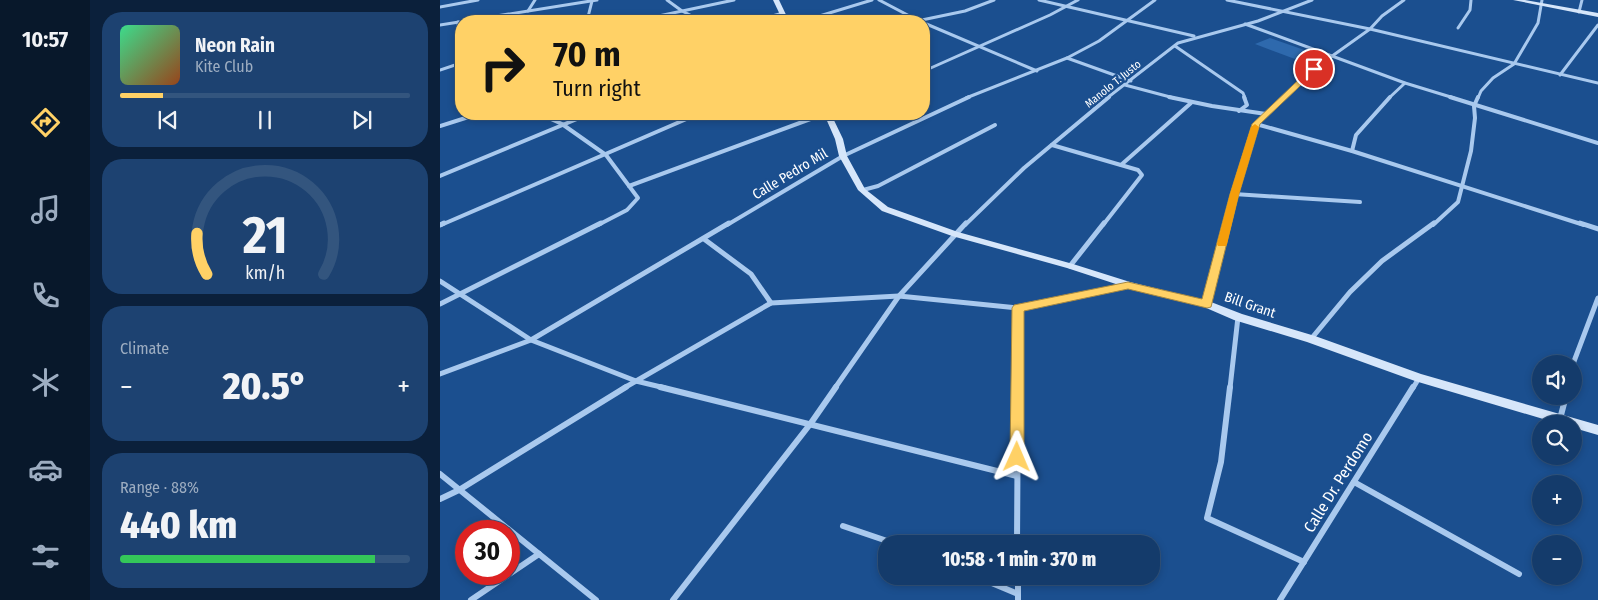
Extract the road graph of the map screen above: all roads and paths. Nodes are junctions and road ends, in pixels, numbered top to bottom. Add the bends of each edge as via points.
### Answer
1 (478, 0) edge
2 (535, 0) edge
3 (597, 0) edge
4 (667, 0) edge
5 (734, 0) edge
6 (776, 0) edge
7 (872, 0) edge
8 (879, 0) edge
9 (994, 0) edge
10 (1038, 0) edge
11 (1078, 0) edge
12 (1155, 0) edge
13 (1227, 0) edge
14 (1312, 0) edge
15 (1404, 0) edge
16 (1471, 0) edge
17 (1516, 0) edge
18 (1582, 0) edge
19 (592, 1) edge
20 (1541, 2) edge
21 (1066, 6) junction
22 (440, 7) edge
23 (1285, 10) junction
24 (528, 11) junction
25 (682, 11) junction
26 (1579, 12) junction
27 (783, 13) joint
28 (503, 15) edge
29 (588, 15) edge
30 (663, 15) edge
31 (690, 15) edge
32 (776, 15) edge
33 (823, 15) edge
34 (908, 15) edge
35 (1598, 15) edge
36 (930, 19) edge
37 (1127, 21) junction
38 (455, 23) edge
39 (1245, 24) junction
40 (440, 25) edge
41 (1598, 25) edge
42 (930, 26) edge
43 (1370, 28) junction
44 (1458, 28) dead end
45 (1195, 37) junction
46 (979, 46) junction
47 (1175, 46) junction
48 (1333, 57) junction
49 (1067, 58) junction
50 (455, 64) edge
51 (1514, 64) junction
52 (930, 67) edge
53 (440, 70) edge
54 (1037, 71) junction
55 (1560, 75) junction
56 (1131, 81) junction
57 (1405, 83) junction
58 (1598, 83) edge
59 (1124, 84) junction
60 (1191, 102) junction
61 (1474, 106) junction
62 (1239, 112) junction
63 (1266, 114) junction
64 (930, 115) edge
65 (459, 120) edge
66 (553, 120) edge
67 (573, 120) edge
68 (685, 120) edge
69 (810, 120) edge
70 (829, 120) edge
71 (919, 120) edge
72 (562, 124) junction
73 (1256, 124) junction
74 (995, 125) dead end
75 (440, 126) edge
76 (1598, 143) edge
77 (1052, 145) junction
78 (1352, 151) junction
79 (606, 155) junction
80 (843, 156) junction
81 (1121, 165) junction
82 (440, 176) edge
83 (629, 186) junction
84 (1463, 186) junction
85 (863, 190) junction
86 (1234, 194) junction
87 (1360, 202) dead end
88 (440, 225) edge
89 (1598, 229) edge
90 (955, 234) junction
91 (704, 239) junction
92 (1070, 266) junction
93 (440, 281) edge
94 (1128, 285) junction
95 (460, 295) junction
96 (899, 296) junction
97 (1598, 298) edge
98 (440, 304) edge
99 (771, 304) junction
100 (1207, 304) junction
101 (1018, 308) junction
102 (1238, 317) junction
103 (1312, 339) junction
104 (531, 340) junction
105 (1576, 355) edge
106 (440, 374) edge
107 (1419, 378) junction
108 (636, 381) junction
109 (1546, 415) edge
110 (811, 423) junction
111 (1582, 425) edge
112 (1598, 430) edge
113 (440, 474) edge
114 (1016, 476) junction
115 (1354, 482) junction
116 (459, 490) junction
117 (440, 499) edge
118 (843, 526) dead end
119 (1017, 535) edge
120 (878, 538) edge
121 (540, 554) junction
122 (1304, 562) junction
123 (1519, 574) dead end
124 (993, 585) edge
125 (1018, 597) edge
126 (471, 600) edge
127 (596, 600) edge
128 (673, 600) edge
129 (1280, 600) edge

1 - 22 street
2 - 24 street
3 - 19 street
4 - 25 street
5 - 25 street
6 - 27 street
7 - 33 street
8 - 34 street
9 - 36 street
10 - 21 street
11 - 21 street
12 - 37 street, Calle Pedro Mil
13 - 23 street
14 - 23 street, Manolo T. Justo
15 - 43 street
16 - 44 street via 1470,10
17 - 20 street
18 - 26 street
19 - 24 street
19 - 29 street
20 - 26 street
20 - 51 street via 1538,23
21 - 37 street
21 - 46 street
23 - 39 street, Manolo T. Justo
23 - 43 street
24 - 28 street
25 - 30 street
25 - 31 street
26 - 35 street
27 - 32 street
37 - 45 street
37 - 49 street, Calle Pedro Mil
38 - 40 street
39 - 45 street, Manolo T. Justo
39 - 48 street
41 - 55 street
42 - 46 street
43 - 48 street
43 - 51 street
45 - 47 street, Manolo T. Justo
46 - 52 street
46 - 54 street
47 - 56 street, Manolo T. Justo
47 - 62 street via 1243,93 1246,105
48 - 57 street
48 - 63 street via 1314,69
49 - 54 street, Calle Pedro Mil
49 - 56 street
50 - 53 street
51 - 55 street
51 - 61 street via 1481,90
54 - 64 street, Calle Pedro Mil
55 - 58 street
56 - 59 street, Manolo T. Justo
57 - 61 street
57 - 78 street via 1356,135
59 - 60 street
59 - 77 street, Manolo T. Justo
60 - 62 street
60 - 81 street
61 - 76 street
61 - 84 street via 1474,126
62 - 63 street
63 - 73 street
65 - 75 street
66 - 72 street
67 - 72 street
68 - 79 street
69 - 83 street
70 - 80 street, Bill Grant
71 - 80 street, Calle Pedro Mil
72 - 79 street
72 - 82 street
73 - 78 street
73 - 86 street
74 - 85 street via 878,186
77 - 81 street
77 - 90 street, Manolo T. Justo
78 - 84 street
79 - 83 street
79 - 88 street
80 - 85 street, Bill Grant
80 - 91 street, Calle Pedro Mil
81 - 92 street via 1138,170 1142,175
83 - 95 street via 638,198 627,210
84 - 89 street
84 - 103 street via 1458,202 1376,267 1350,292
85 - 90 street, Bill Grant via 884,208
86 - 87 street
86 - 100 street
90 - 92 street, Bill Grant
90 - 96 street, Manolo T. Justo
91 - 99 street via 751,274
91 - 104 street, Calle Pedro Mil
92 - 94 street, Bill Grant
93 - 95 street
94 - 100 street, Bill Grant
94 - 101 street
95 - 98 street
95 - 104 street
96 - 99 street
96 - 101 street
96 - 110 street, Manolo T. Justo
97 - 105 street
99 - 108 street
100 - 102 street, Bill Grant
101 - 114 street
102 - 103 street, Bill Grant
102 - 122 street via 1221,462 1207,518
103 - 107 street, Bill Grant
104 - 106 street, Calle Pedro Mil
104 - 108 street
107 - 109 street, Bill Grant
107 - 115 street, Calle Dr. Perdomo
108 - 110 street
108 - 116 street
110 - 114 street
110 - 128 street, Manolo T. Justo
111 - 112 street, Bill Grant
113 - 116 street
114 - 119 street
115 - 122 street, Calle Dr. Perdomo
115 - 123 street
116 - 117 street
116 - 121 street
118 - 120 street
121 - 126 street
121 - 127 street
122 - 129 street, Calle Dr. Perdomo
124 - 125 street

